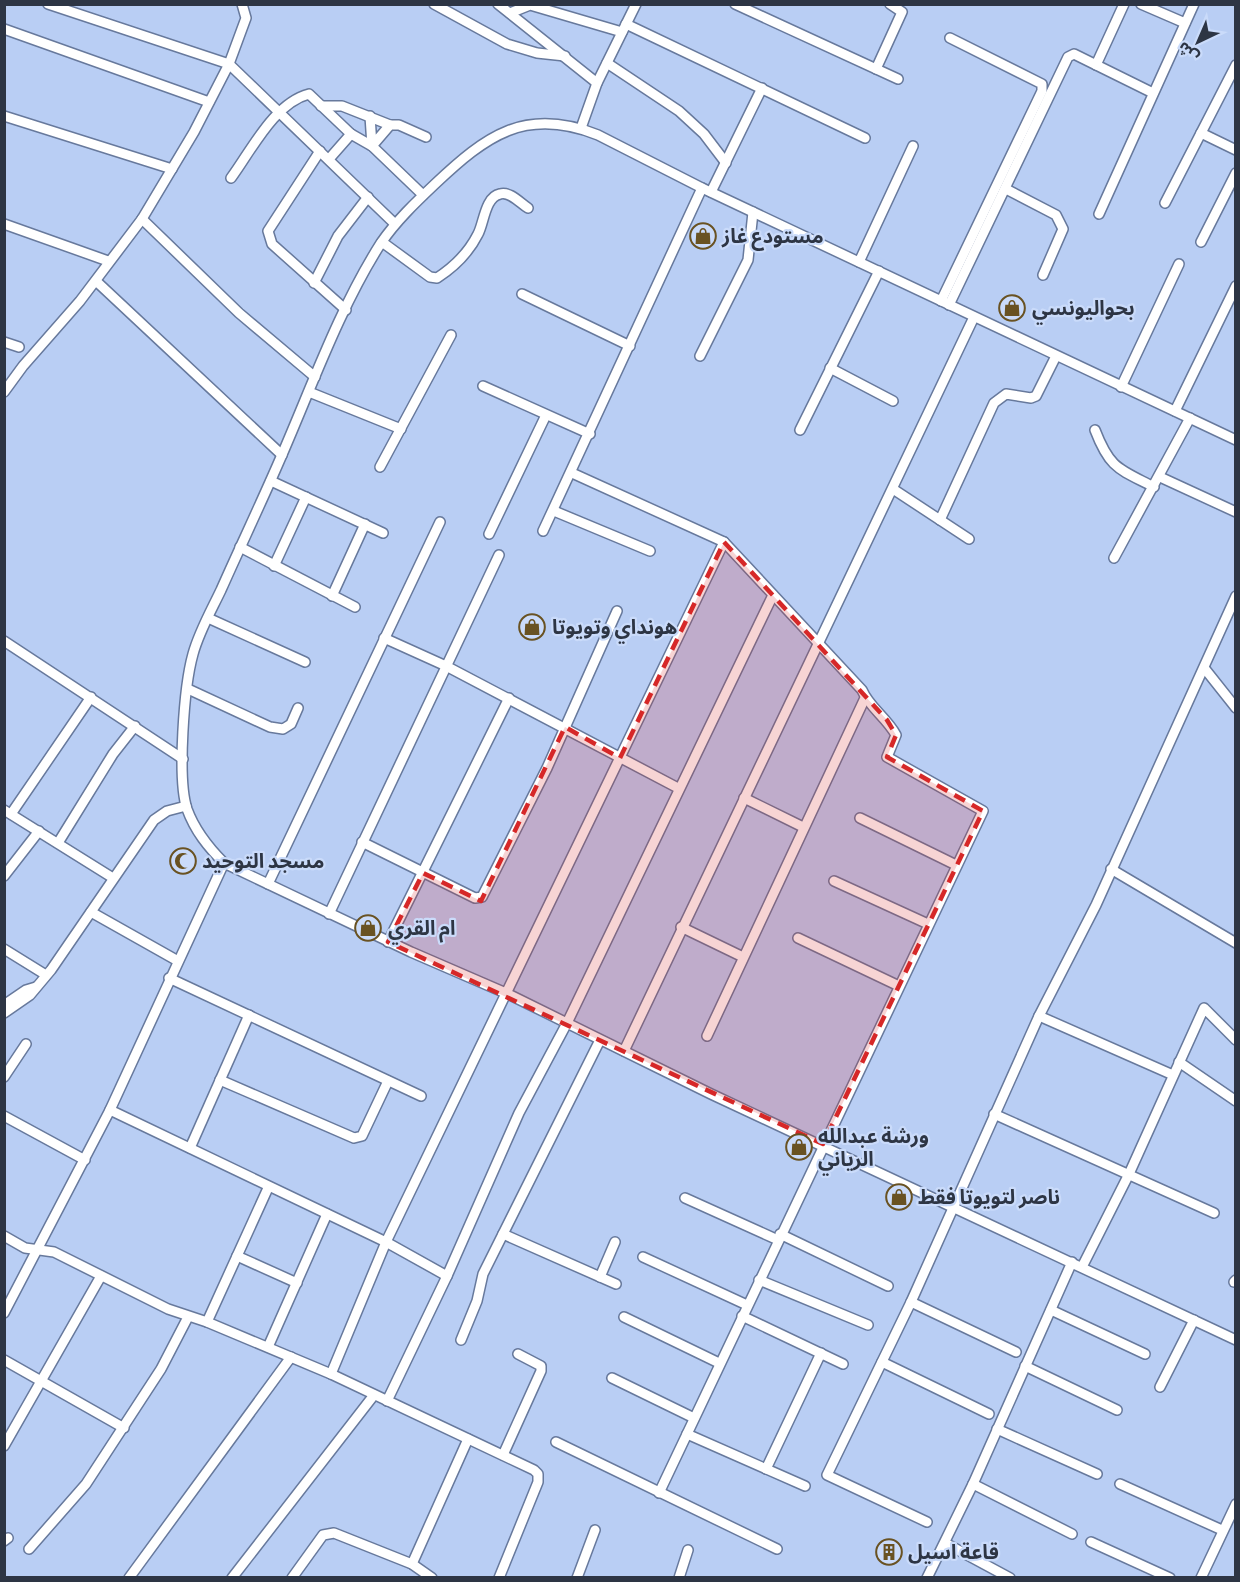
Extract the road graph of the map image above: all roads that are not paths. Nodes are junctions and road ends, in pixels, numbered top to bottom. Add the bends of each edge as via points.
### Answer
1 (48, 4) edge
2 (242, 4) edge
3 (498, 4) edge
4 (636, 4) edge
5 (735, 4) edge
6 (890, 4) edge
7 (1124, 4) edge
8 (1141, 4) edge
9 (1194, 4) edge
10 (436, 5) edge
11 (510, 13) junction
12 (1185, 24) junction
13 (624, 28) junction
14 (4, 29) edge
15 (950, 38) dead end
16 (565, 56) junction
17 (607, 63) junction
18 (229, 64) junction
19 (1096, 65) junction
20 (1236, 65) edge
21 (876, 69) junction
22 (898, 79) dead end
23 (597, 83) junction
24 (762, 88) junction
25 (1153, 93) junction
26 (209, 102) junction
27 (321, 105) junction
28 (279, 112) junction
29 (4, 116) edge
30 (369, 116) junction
31 (390, 125) junction
32 (581, 128) junction
33 (351, 134) junction
34 (1202, 134) junction
35 (426, 137) dead end
36 (865, 138) dead end
37 (372, 146) junction
38 (913, 146) dead end
39 (320, 150) junction
40 (1236, 150) edge
41 (329, 159) junction
42 (726, 163) junction
43 (172, 169) junction
44 (1236, 173) edge
45 (231, 178) dead end
46 (1006, 189) junction
47 (707, 190) junction
48 (423, 195) junction
49 (368, 197) junction
50 (1165, 203) dead end
51 (528, 208) dead end
52 (753, 212) junction
53 (1099, 214) dead end
54 (142, 219) junction
55 (4, 224) edge
56 (395, 224) junction
57 (382, 242) junction
58 (1201, 242) dead end
59 (108, 261) junction
60 (859, 262) junction
61 (1179, 264) dead end
62 (879, 272) junction
63 (1043, 275) dead end
64 (96, 281) junction
65 (314, 283) junction
66 (1236, 286) edge
67 (522, 294) dead end
68 (945, 303) junction
69 (346, 310) junction
70 (974, 317) junction
71 (451, 335) dead end
72 (4, 342) edge
73 (630, 346) junction
74 (19, 347) dead end
75 (700, 356) dead end
76 (1056, 356) junction
77 (830, 368) junction
78 (315, 377) junction
79 (483, 386) dead end
80 (1121, 387) junction
81 (309, 392) junction
82 (4, 393) edge
83 (893, 401) dead end
84 (1175, 411) junction
85 (546, 415) junction
86 (1190, 418) junction
87 (401, 429) junction
88 (800, 430) dead end
89 (1095, 430) dead end
90 (590, 434) junction
91 (1236, 440) edge
92 (282, 455) junction
93 (380, 467) dead end
94 (572, 473) junction
95 (1160, 477) junction
96 (271, 481) junction
97 (1154, 487) junction
98 (893, 489) junction
99 (306, 498) junction
100 (554, 511) junction
101 (1236, 512) edge
102 (940, 520) junction
103 (440, 522) dead end
104 (365, 524) junction
105 (543, 531) dead end
106 (383, 533) dead end
107 (489, 534) dead end
108 (969, 539) dead end
109 (724, 542) junction
110 (240, 547) junction
111 (650, 551) dead end
112 (499, 555) dead end
113 (1114, 558) dead end
114 (274, 566) junction
115 (773, 595) junction
116 (332, 596) junction
117 (1234, 601) edge
118 (355, 607) dead end
119 (617, 611) dead end
120 (208, 618) junction
121 (384, 638) junction
122 (4, 641) edge
123 (818, 644) junction
124 (306, 662) dead end
125 (446, 666) junction
126 (1204, 669) junction
127 (188, 689) junction
128 (91, 697) junction
129 (509, 698) junction
130 (865, 699) junction
131 (298, 708) dead end
132 (1236, 708) edge
133 (135, 726) junction
134 (565, 727) junction
135 (620, 758) junction
136 (183, 759) junction
137 (678, 788) junction
138 (744, 798) junction
139 (186, 806) junction
140 (8, 812) edge
141 (860, 818) dead end
142 (803, 827) junction
143 (39, 831) junction
144 (362, 842) junction
145 (58, 843) junction
146 (224, 863) junction
147 (956, 865) junction
148 (1111, 869) junction
149 (423, 873) junction
150 (4, 876) edge
151 (113, 878) junction
152 (834, 882) dead end
153 (268, 884) junction
154 (91, 912) junction
155 (329, 914) junction
156 (928, 924) junction
157 (681, 927) junction
158 (798, 938) dead end
159 (388, 942) junction
160 (1236, 943) edge
161 (4, 949) edge
162 (743, 957) junction
163 (178, 961) junction
164 (46, 975) junction
165 (169, 978) junction
166 (899, 986) junction
167 (36, 987) junction
168 (508, 994) junction
169 (4, 1005) edge
170 (4, 1013) edge
171 (249, 1015) junction
172 (1039, 1016) junction
173 (567, 1023) junction
174 (707, 1036) dead end
175 (600, 1040) junction
176 (1236, 1040) edge
177 (26, 1044) dead end
178 (624, 1051) junction
179 (1179, 1062) junction
180 (1173, 1075) junction
181 (4, 1077) edge
182 (220, 1080) junction
183 (388, 1081) junction
184 (421, 1096) dead end
185 (1236, 1101) edge
186 (110, 1110) junction
187 (994, 1114) junction
188 (4, 1116) edge
189 (823, 1144) junction
190 (190, 1148) junction
191 (85, 1160) junction
192 (1129, 1174) junction
193 (268, 1188) junction
194 (686, 1198) dead end
195 (954, 1206) junction
196 (1214, 1213) dead end
197 (327, 1214) junction
198 (503, 1234) junction
199 (4, 1236) edge
200 (779, 1237) junction
201 (386, 1242) junction
202 (615, 1242) dead end
203 (40, 1249) junction
204 (237, 1256) junction
205 (643, 1257) dead end
206 (1072, 1262) junction
207 (1082, 1267) junction
208 (101, 1276) junction
209 (447, 1276) junction
210 (600, 1277) junction
211 (759, 1280) junction
212 (297, 1282) junction
213 (616, 1284) dead end
214 (888, 1286) dead end
215 (911, 1302) junction
216 (747, 1305) junction
217 (1051, 1310) junction
218 (4, 1313) edge
219 (742, 1316) junction
220 (188, 1317) junction
221 (624, 1317) dead end
222 (1194, 1320) junction
223 (207, 1322) junction
224 (868, 1325) dead end
225 (461, 1340) dead end
226 (1236, 1340) edge
227 (268, 1347) junction
228 (1016, 1352) dead end
229 (821, 1353) junction
230 (518, 1354) dead end
231 (1145, 1354) dead end
232 (291, 1357) junction
233 (4, 1360) edge
234 (882, 1362) junction
235 (719, 1363) junction
236 (843, 1364) dead end
237 (1025, 1366) junction
238 (331, 1374) junction
239 (612, 1378) dead end
240 (42, 1381) junction
241 (1160, 1387) dead end
242 (374, 1395) junction
243 (387, 1401) junction
244 (1117, 1410) dead end
245 (989, 1414) dead end
246 (694, 1418) junction
247 (124, 1428) junction
248 (997, 1430) junction
249 (687, 1434) junction
250 (468, 1439) junction
251 (556, 1442) dead end
252 (4, 1446) edge
253 (503, 1455) junction
254 (766, 1469) junction
255 (1097, 1474) dead end
256 (973, 1484) junction
257 (1120, 1484) dead end
258 (805, 1486) dead end
259 (659, 1493) junction
260 (1234, 1508) edge
261 (927, 1522) dead end
262 (595, 1530) dead end
263 (1222, 1530) junction
264 (1072, 1534) dead end
265 (1091, 1542) dead end
266 (945, 1543) junction
267 (29, 1549) dead end
268 (777, 1549) dead end
269 (688, 1550) dead end
270 (412, 1564) junction
271 (237, 1576) edge
272 (129, 1578) edge
273 (292, 1578) edge
274 (432, 1578) edge
275 (499, 1578) edge
276 (577, 1578) edge
277 (679, 1578) edge
278 (927, 1578) edge
279 (1010, 1578) edge
280 (1170, 1578) edge
281 (1201, 1578) edge

1 - 18 street
2 - 18 street via 246,18
3 - 11 street
4 - 13 street
5 - 21 street
6 - 21 street via 902,12
7 - 19 street
8 - 12 street
9 - 12 street
10 - 16 street via 507,44
11 - 13 street via 530,5
11 - 16 street
12 - 25 street
13 - 17 street
13 - 24 street
14 - 26 street
15 - 68 street via 1042,84
16 - 23 street
17 - 23 street
17 - 42 street via 679,111 704,134
18 - 26 street
18 - 28 street
19 - 25 street
19 - 46 street via 1074,54 1068,57
20 - 34 street
21 - 22 street
23 - 32 street
24 - 36 street
24 - 42 street
25 - 53 street
26 - 43 street
27 - 28 street via 309,94
27 - 30 street via 342,106
27 - 33 street
28 - 39 street
28 - 45 street
29 - 43 street
30 - 31 street
30 - 37 street
31 - 35 street
31 - 37 street
32 - 47 street
32 - 48 street via 540,124 504,132 470,152
33 - 37 street
33 - 41 street
34 - 40 street
34 - 50 street
37 - 48 street
38 - 60 street
39 - 41 street
39 - 65 street via 268,231 272,244
41 - 49 street
42 - 47 street
43 - 54 street
44 - 58 street
46 - 63 street via 1056,215 1061,222 1063,229
46 - 68 street
47 - 52 street
47 - 73 street
48 - 56 street
49 - 56 street
49 - 65 street via 338,236
51 - 57 street via 509,194 495,196 479,234 461,259 437,278 430,278
52 - 60 street
52 - 75 street via 748,260
54 - 59 street
54 - 78 street via 239,313
55 - 59 street
56 - 57 street
57 - 69 street
59 - 64 street
60 - 62 street
61 - 80 street
62 - 68 street
62 - 77 street
64 - 82 street
64 - 92 street
65 - 69 street
66 - 84 street
67 - 73 street
68 - 70 street
69 - 78 street
70 - 76 street
70 - 98 street
71 - 87 street
72 - 74 street
73 - 90 street
76 - 80 street
76 - 102 street via 1036,396 1006,394 994,403
77 - 83 street
77 - 88 street
78 - 81 street
79 - 85 street
80 - 84 street
81 - 87 street
81 - 92 street
84 - 86 street
85 - 90 street
85 - 107 street
86 - 91 street
86 - 95 street
87 - 93 street
89 - 97 street via 1114,466
90 - 94 street
92 - 96 street
94 - 100 street
94 - 109 street
95 - 97 street
95 - 101 street
96 - 99 street
96 - 110 street
97 - 113 street
98 - 102 street
98 - 123 street
99 - 104 street
99 - 114 street
100 - 105 street
100 - 111 street
102 - 108 street
103 - 121 street
104 - 106 street
104 - 116 street
109 - 115 street
109 - 135 street
110 - 114 street
110 - 120 street
112 - 125 street
114 - 116 street
115 - 123 street
115 - 137 street
116 - 118 street
117 - 126 street
119 - 134 street
120 - 124 street
120 - 127 street via 192,655
121 - 125 street
121 - 153 street
122 - 128 street
123 - 130 street via 862,690
123 - 138 street
125 - 129 street
125 - 144 street
126 - 132 street
126 - 148 street
127 - 131 street via 283,729 291,724
127 - 136 street
128 - 133 street
128 - 140 street
129 - 134 street
129 - 149 street
130 - 142 street
130 - 147 street via 888,720 896,735 887,757 983,811
133 - 136 street
133 - 145 street
134 - 135 street
134 - 149 street via 482,897 475,898
135 - 137 street
135 - 168 street
136 - 139 street
137 - 173 street
138 - 142 street
138 - 157 street
139 - 146 street via 195,829
139 - 151 street via 166,811 154,820
140 - 143 street
141 - 147 street
142 - 162 street
143 - 145 street
143 - 150 street
144 - 149 street
144 - 155 street
145 - 151 street
146 - 153 street
146 - 163 street
147 - 156 street
148 - 160 street
148 - 172 street
149 - 159 street
151 - 154 street
152 - 156 street
153 - 155 street
154 - 163 street
154 - 164 street
155 - 159 street
156 - 166 street
157 - 162 street
157 - 178 street
158 - 166 street
159 - 168 street
161 - 164 street
162 - 174 street
163 - 165 street
164 - 167 street
165 - 171 street
165 - 186 street
166 - 189 street
167 - 169 street
167 - 170 street
168 - 173 street
168 - 201 street
171 - 182 street
171 - 183 street
172 - 180 street
172 - 187 street
173 - 175 street
173 - 209 street via 519,1113
175 - 178 street
175 - 198 street
176 - 179 street via 1204,1008
177 - 181 street
178 - 189 street
179 - 180 street
179 - 185 street
180 - 192 street
182 - 183 street via 354,1138 362,1136
182 - 190 street
183 - 184 street
186 - 190 street
186 - 191 street
187 - 192 street
187 - 195 street
188 - 191 street
189 - 195 street
189 - 200 street
190 - 193 street
191 - 203 street
192 - 196 street
192 - 207 street
193 - 197 street
193 - 204 street
194 - 200 street
195 - 206 street
195 - 215 street
197 - 201 street
197 - 212 street
198 - 210 street
198 - 225 street via 483,1274
199 - 203 street via 25,1248
200 - 211 street
200 - 214 street
201 - 209 street
201 - 238 street
202 - 210 street
203 - 208 street
203 - 218 street
204 - 212 street
204 - 223 street
205 - 216 street
206 - 207 street
206 - 217 street
207 - 222 street
208 - 220 street
208 - 240 street
209 - 243 street
210 - 213 street
211 - 216 street
211 - 224 street
212 - 227 street
215 - 228 street
215 - 234 street
216 - 219 street
217 - 231 street
217 - 237 street
219 - 229 street
219 - 235 street
220 - 223 street
220 - 247 street
221 - 235 street
222 - 226 street
222 - 241 street
223 - 227 street
227 - 232 street
229 - 236 street
229 - 254 street
230 - 253 street via 541,1366 541,1371
232 - 238 street
232 - 272 street
233 - 240 street
234 - 245 street
234 - 261 street via 827,1475
235 - 246 street
237 - 244 street
237 - 248 street
238 - 242 street
239 - 246 street
240 - 247 street
240 - 252 street
242 - 243 street
242 - 271 street
243 - 250 street
246 - 249 street
247 - 267 street via 86,1484
248 - 255 street
248 - 256 street
249 - 254 street
249 - 259 street
250 - 253 street
250 - 270 street
251 - 259 street
253 - 275 street via 534,1470 538,1482
254 - 258 street
256 - 264 street
256 - 266 street
257 - 263 street
259 - 268 street
260 - 263 street
262 - 276 street
263 - 281 street
265 - 280 street
266 - 278 street
266 - 279 street
269 - 277 street
270 - 273 street via 334,1533 323,1535
270 - 274 street

